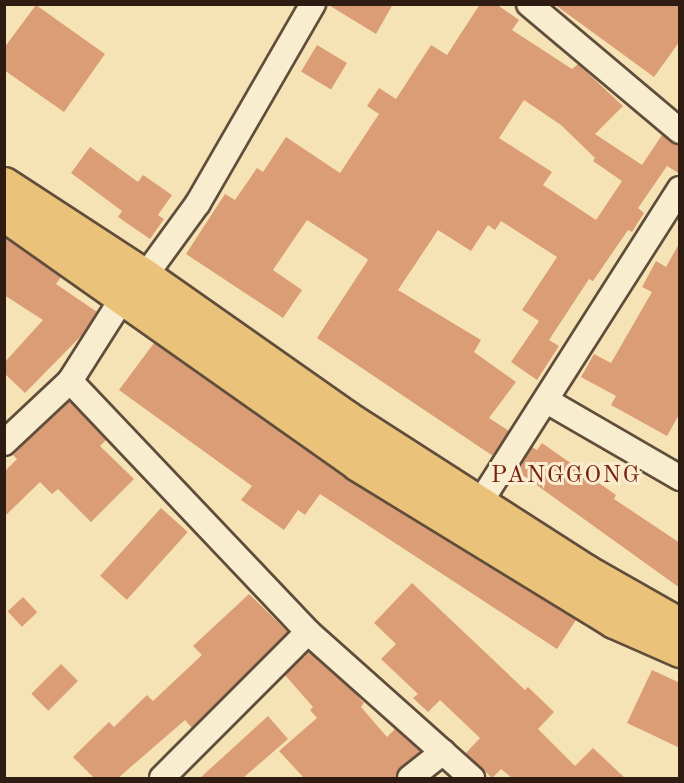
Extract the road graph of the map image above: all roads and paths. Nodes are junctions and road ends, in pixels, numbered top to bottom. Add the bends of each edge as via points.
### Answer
1 (313, 4) edge
2 (530, 4) edge
3 (680, 131) edge
4 (4, 184) edge
5 (680, 189) edge
6 (4, 214) edge
7 (134, 286) junction
8 (69, 381) junction
9 (547, 400) junction
10 (4, 443) edge
11 (680, 478) edge
12 (481, 501) junction
13 (680, 625) edge
14 (308, 632) junction
15 (680, 650) edge
16 (442, 752) junction
17 (162, 778) edge
18 (410, 778) edge
19 (472, 778) edge

1 - 7 street via 198,203
2 - 3 street
4 - 7 main road
5 - 9 street
6 - 7 main road
7 - 8 street
7 - 12 main road
7 - 15 main road via 358,464 614,621
8 - 10 street
8 - 14 street
9 - 11 street
9 - 12 street
12 - 13 main road via 585,571
14 - 16 street
14 - 17 street
16 - 18 street
16 - 19 street

